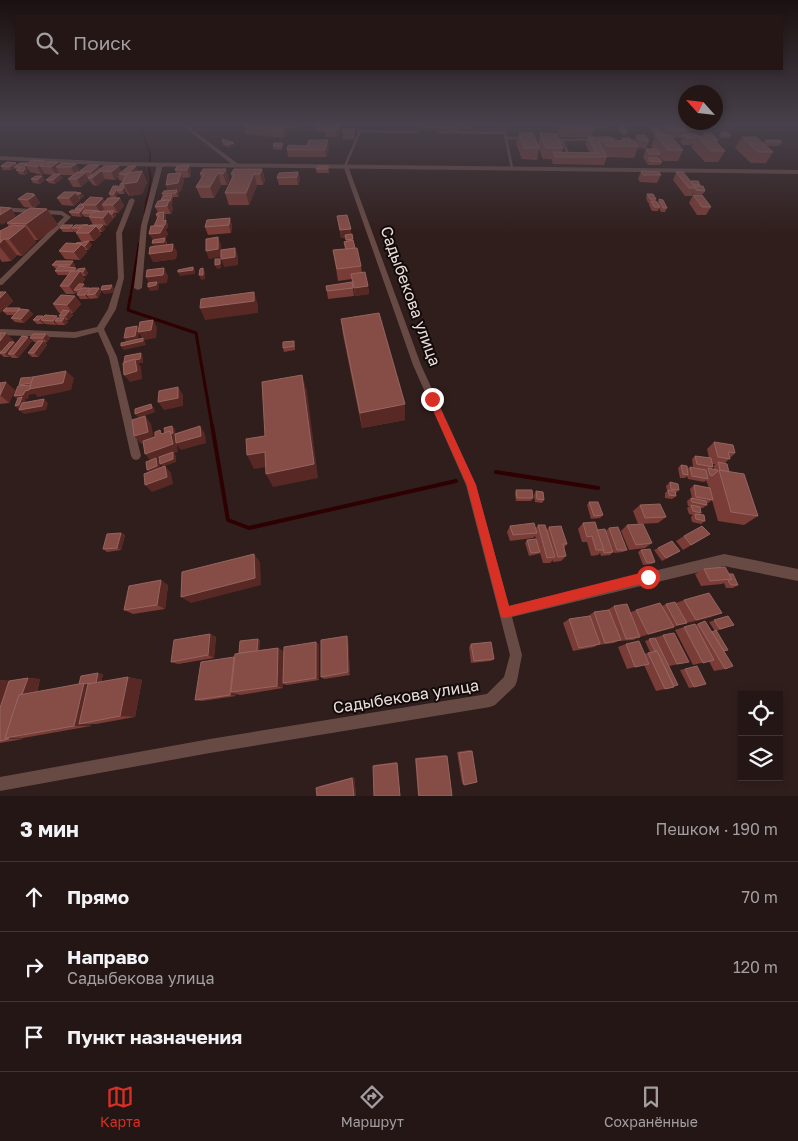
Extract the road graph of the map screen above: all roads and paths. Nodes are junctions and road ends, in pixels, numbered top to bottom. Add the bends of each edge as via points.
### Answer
1 (34, 160) edge
2 (230, 160) edge
3 (347, 160) edge
4 (510, 160) edge
5 (235, 164) junction
6 (160, 165) junction
7 (345, 166) junction
8 (512, 168) junction
9 (798, 172) edge
10 (132, 200) dead end
11 (0, 209) edge
12 (0, 283) edge
13 (138, 288) dead end
14 (100, 329) junction
15 (0, 332) edge
16 (136, 456) dead end
17 (798, 575) edge
18 (505, 613) junction
19 (0, 784) edge

1 - 6 street
2 - 5 street
3 - 7 lane
4 - 8 lane
5 - 6 street
5 - 7 street
6 - 13 street via 144,226
7 - 8 street
7 - 18 street, Садыбекова улица via 416,365 471,485
8 - 9 street
10 - 14 street via 120,233 121,278 112,309
11 - 12 street via 62,213 68,217
14 - 15 street via 75,335
14 - 16 street via 113,357
17 - 18 street via 724,560
18 - 19 street, Садыбекова улица via 516,655 510,681 490,700

